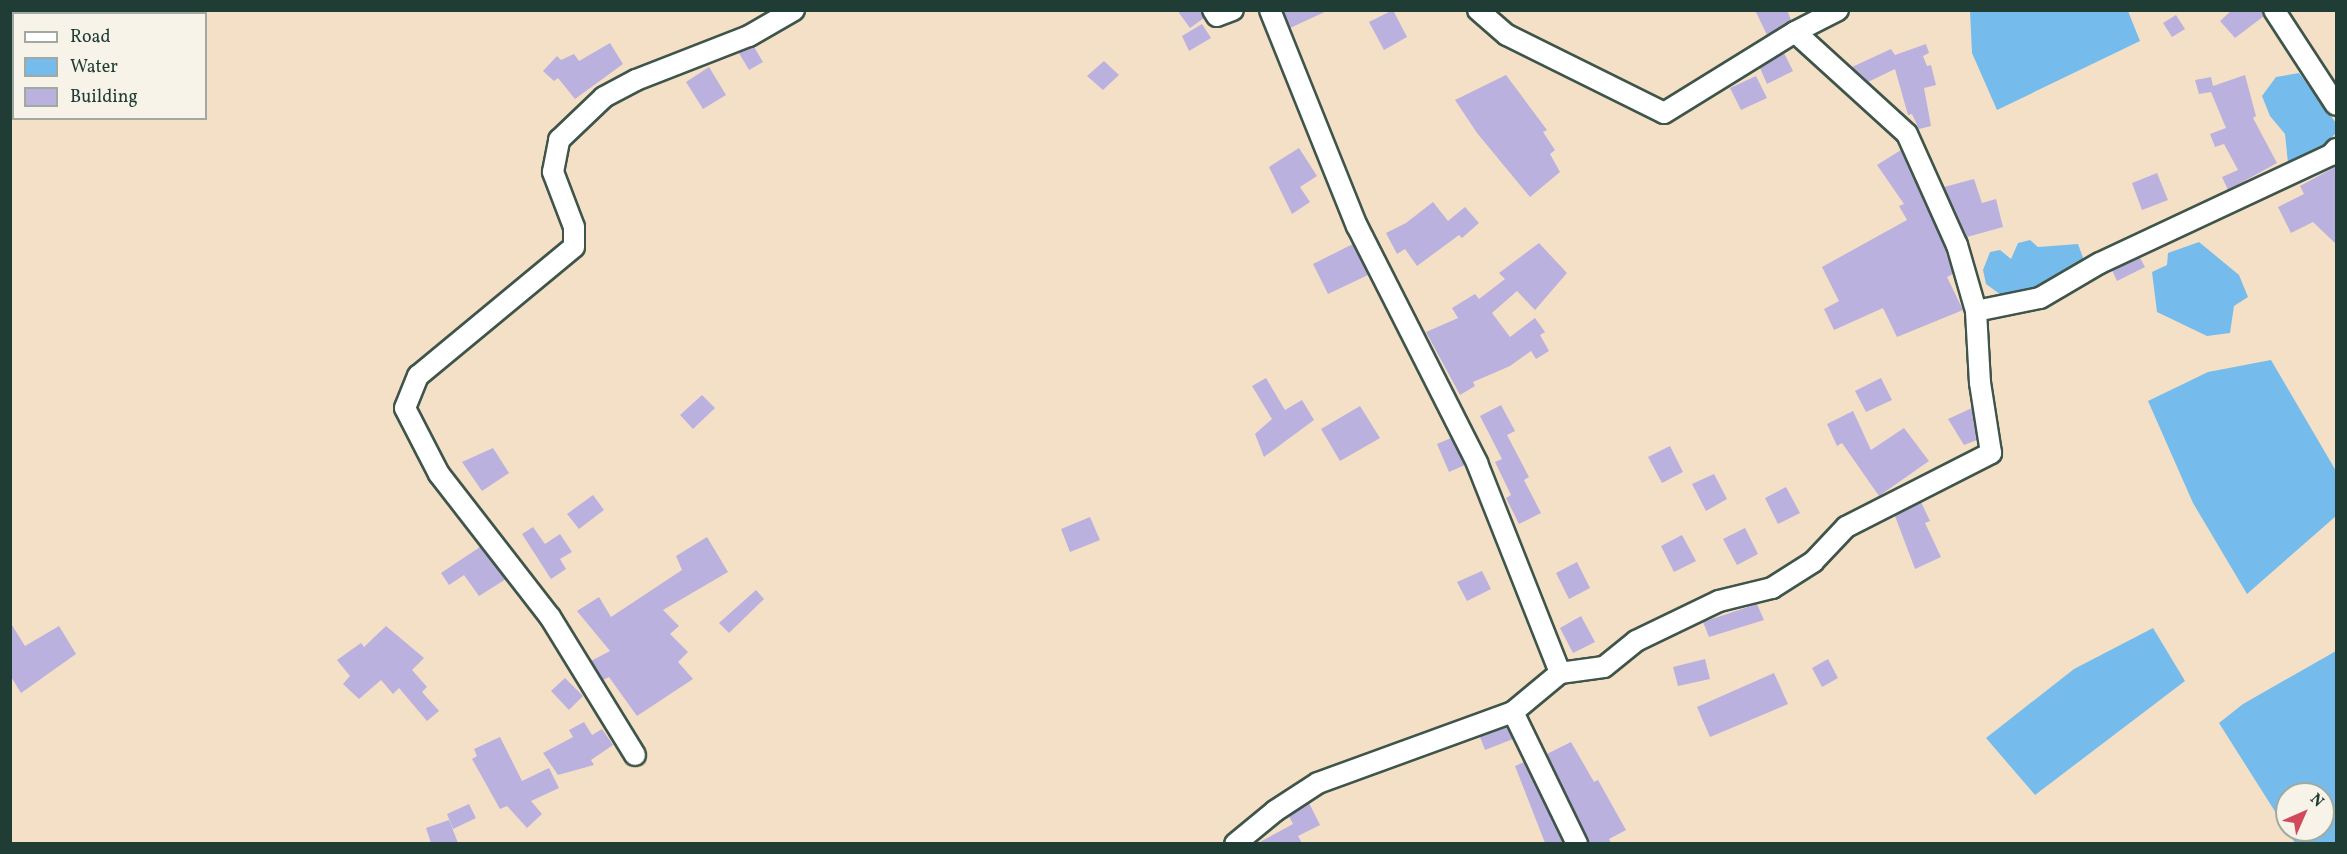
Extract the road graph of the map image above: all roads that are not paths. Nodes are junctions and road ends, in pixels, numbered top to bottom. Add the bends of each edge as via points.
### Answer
1 (794, 10) edge
2 (1213, 10) edge
3 (1233, 10) edge
4 (1270, 10) edge
5 (1478, 10) edge
6 (1838, 10) edge
7 (2274, 10) edge
8 (1796, 33) junction
9 (2337, 105) edge
10 (2337, 149) edge
11 (1976, 311) junction
12 (1560, 673) junction
13 (1513, 712) junction
14 (635, 755) dead end
15 (1235, 843) edge
16 (1577, 843) edge

1 - 14 street via 749,36 636,80 604,97 560,140 553,172 574,227 574,247 418,376 405,408 439,474 550,617
2 - 3 street via 1217,16
4 - 12 street via 1357,226 1477,463
5 - 8 street via 1507,36 1664,112
6 - 8 street
7 - 9 street
8 - 11 street via 1907,134 1957,245
10 - 11 street via 2100,263 2040,298
11 - 12 street via 1980,383 1991,453 1846,527 1813,562 1772,588 1719,602 1636,641 1604,667
12 - 13 street
13 - 15 street via 1318,783
13 - 16 street

